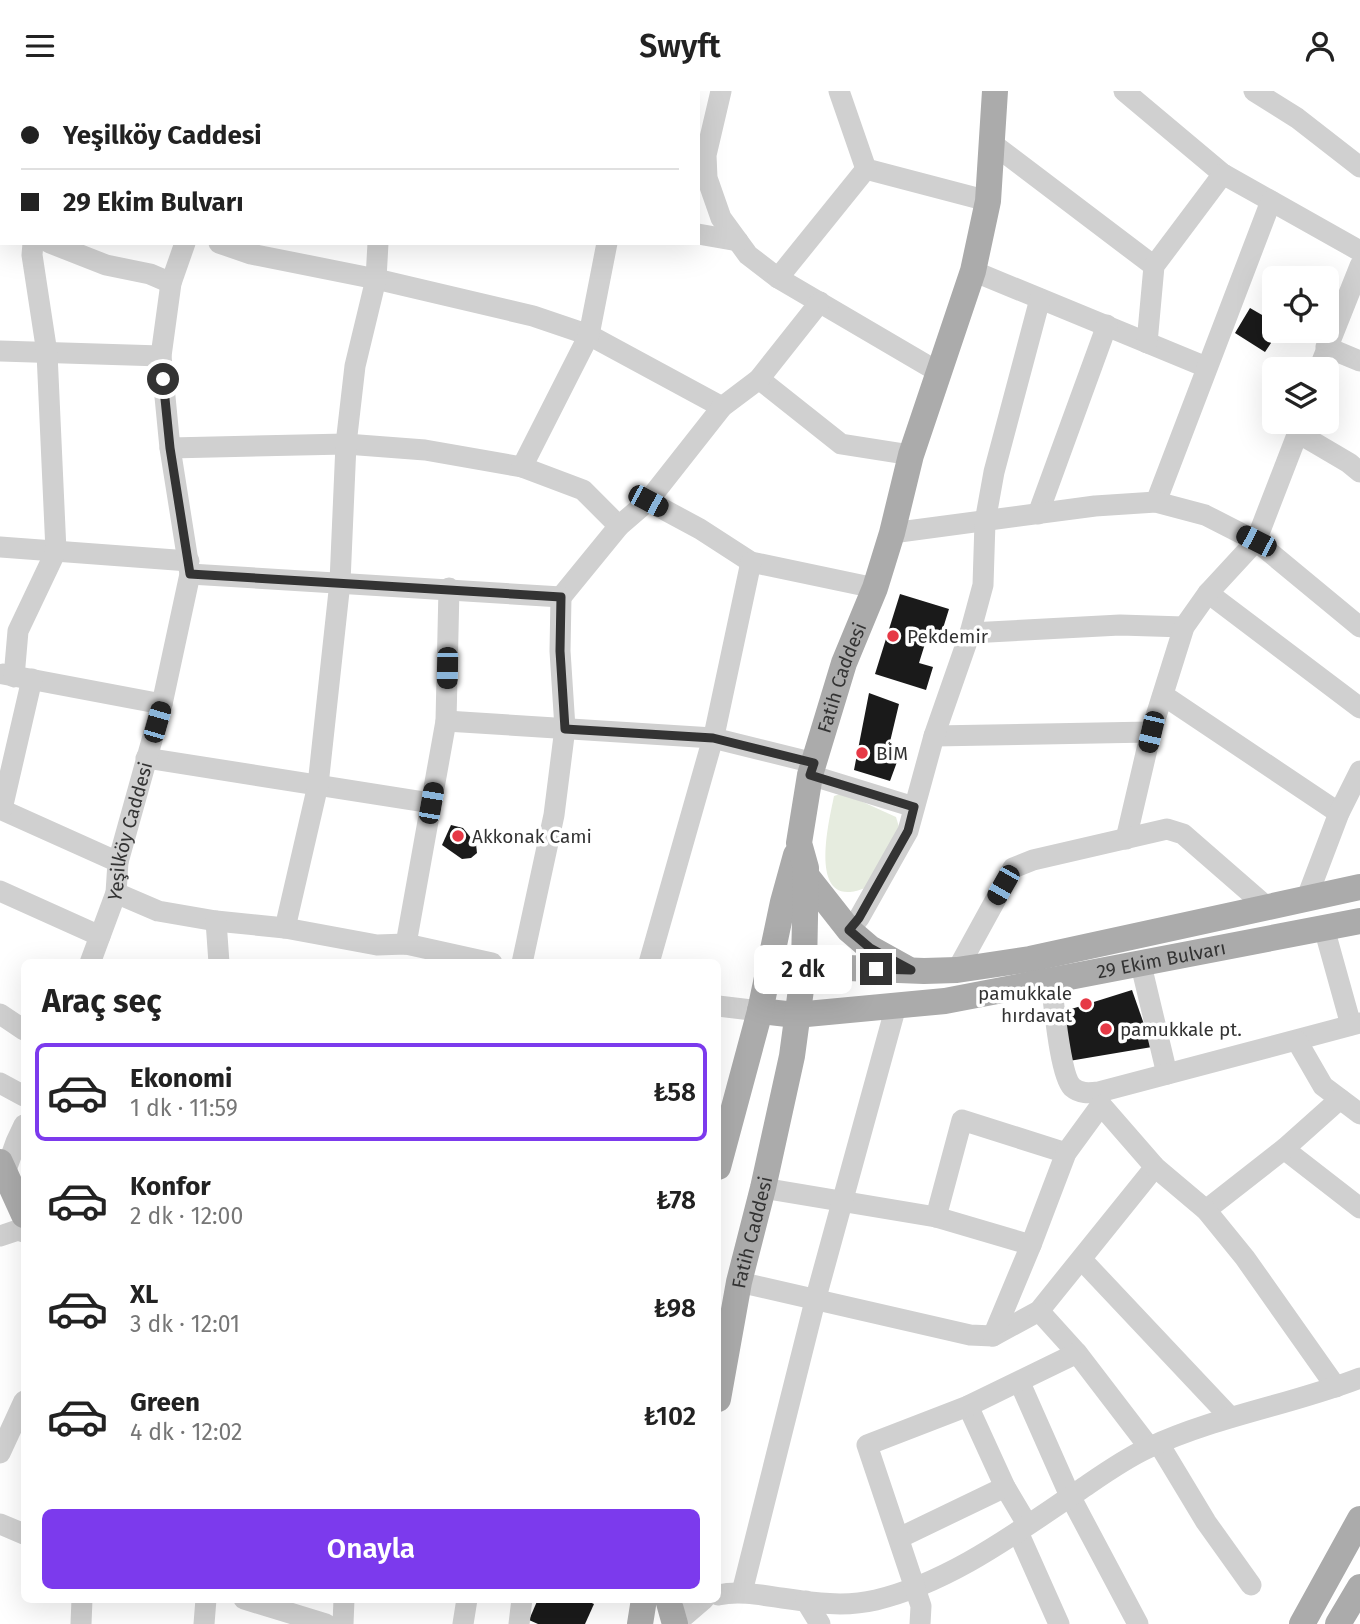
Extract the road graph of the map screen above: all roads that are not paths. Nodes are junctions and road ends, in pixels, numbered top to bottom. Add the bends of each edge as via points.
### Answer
1 (721, 91) edge
2 (839, 91) edge
3 (995, 91) edge
4 (1124, 91) edge
5 (1254, 91) edge
6 (993, 144) junction
7 (702, 153) edge
8 (1360, 167) edge
9 (866, 169) junction
10 (1223, 174) junction
11 (988, 201) junction
12 (1271, 201) junction
13 (700, 233) edge
14 (738, 241) junction
15 (33, 245) edge
16 (55, 245) edge
17 (184, 245) edge
18 (225, 245) edge
19 (378, 245) edge
20 (607, 245) edge
21 (1360, 251) edge
22 (1154, 266) junction
23 (1360, 266) edge
24 (973, 271) junction
25 (778, 278) junction
26 (376, 279) junction
27 (171, 283) junction
28 (1040, 299) junction
29 (820, 302) junction
30 (1353, 306) edge
31 (1107, 325) junction
32 (589, 335) junction
33 (1147, 343) junction
34 (1326, 347) junction
35 (0, 351) edge
36 (47, 353) junction
37 (161, 356) junction
38 (1323, 357) edge
39 (1360, 361) edge
40 (1206, 367) junction
41 (940, 373) junction
42 (759, 379) junction
43 (722, 407) junction
44 (1297, 434) edge
45 (1310, 434) edge
46 (346, 444) junction
47 (170, 448) junction
48 (911, 455) junction
49 (522, 467) junction
50 (1360, 472) edge
51 (648, 501) junction
52 (1156, 502) junction
53 (1038, 514) junction
54 (985, 521) junction
55 (619, 526) junction
56 (892, 533) junction
57 (1256, 541) junction
58 (0, 547) edge
59 (56, 551) junction
60 (751, 562) junction
61 (190, 567) junction
62 (340, 582) junction
63 (449, 588) junction
64 (876, 589) junction
65 (1208, 593) junction
66 (561, 597) junction
67 (1184, 627) junction
68 (1360, 627) edge
69 (9, 628) edge
70 (970, 633) junction
71 (15, 676) edge
72 (1163, 695) junction
73 (162, 704) junction
74 (1360, 708) edge
75 (446, 722) junction
76 (565, 729) junction
77 (1151, 732) junction
78 (934, 736) junction
79 (713, 738) junction
80 (146, 758) junction
81 (812, 769) junction
82 (1360, 771) edge
83 (318, 785) junction
84 (431, 803) junction
85 (914, 807) junction
86 (1, 809) edge
87 (1339, 813) junction
88 (1126, 839) junction
89 (799, 843) junction
90 (118, 862) junction
91 (806, 874) junction
92 (1360, 887) edge
93 (0, 891) edge
94 (116, 893) junction
95 (1306, 900) junction
96 (1268, 908) junction
97 (216, 921) junction
98 (1360, 921) edge
99 (285, 928) junction
100 (1324, 928) junction
101 (849, 930) junction
102 (100, 936) junction
103 (407, 944) junction
104 (376, 954) edge
105 (453, 958) edge
106 (91, 959) edge
107 (219, 959) edge
108 (523, 959) edge
109 (650, 959) edge
110 (771, 965) junction
111 (1141, 965) junction
112 (804, 967) junction
113 (911, 970) junction
114 (957, 970) junction
115 (1051, 982) junction
116 (721, 1006) edge
117 (896, 1006) junction
118 (760, 1011) junction
119 (0, 1014) edge
120 (796, 1015) junction
121 (1356, 1024) edge
122 (21, 1028) edge
123 (1297, 1041) junction
124 (1167, 1074) junction
125 (0, 1083) edge
126 (21, 1094) edge
127 (1100, 1098) junction
128 (1340, 1099) junction
129 (1360, 1114) edge
130 (21, 1131) edge
131 (1284, 1149) junction
132 (1066, 1153) junction
133 (721, 1156) edge
134 (1155, 1167) junction
135 (2, 1175) edge
136 (764, 1188) junction
137 (844, 1202) junction
138 (1360, 1208) edge
139 (21, 1210) edge
140 (1206, 1210) junction
141 (936, 1217) junction
142 (21, 1231) edge
143 (0, 1236) edge
144 (1031, 1245) junction
145 (1082, 1260) junction
146 (738, 1282) junction
147 (815, 1301) junction
148 (1039, 1311) junction
149 (993, 1336) junction
150 (1077, 1353) junction
151 (1360, 1378) edge
152 (721, 1381) edge
153 (1020, 1383) junction
154 (1336, 1387) junction
155 (968, 1406) junction
156 (21, 1408) edge
157 (1230, 1417) junction
158 (1154, 1445) junction
159 (0, 1453) edge
160 (1005, 1487) junction
161 (1070, 1496) junction
162 (1360, 1519) edge
163 (1023, 1528) junction
164 (1, 1529) edge
165 (21, 1533) edge
166 (900, 1538) junction
167 (721, 1583) edge
168 (1251, 1585) dead end
169 (1360, 1587) edge
170 (915, 1588) junction
171 (742, 1592) junction
172 (721, 1595) edge
173 (806, 1601) junction
174 (82, 1603) edge
175 (206, 1603) edge
176 (257, 1603) edge
177 (344, 1603) edge
178 (466, 1603) edge
179 (522, 1603) edge
180 (669, 1603) edge
181 (679, 1603) edge
182 (699, 1603) edge
183 (1303, 1621) edge
184 (81, 1624) edge
185 (204, 1624) edge
186 (326, 1624) edge
187 (342, 1624) edge
188 (463, 1624) edge
189 (519, 1624) edge
190 (675, 1624) edge
191 (820, 1624) edge
192 (920, 1624) edge
193 (1059, 1624) edge
194 (1138, 1624) edge
195 (1338, 1624) edge

1 - 7 street
2 - 9 street
3 - 6 main road, Fatih Caddesi
4 - 10 street
5 - 8 street
6 - 11 main road, Fatih Caddesi
6 - 22 street
7 - 14 street via 721,218
9 - 11 street
9 - 25 street
10 - 12 street
10 - 22 street
11 - 24 main road, Fatih Caddesi
12 - 21 street
12 - 40 street
13 - 14 street
14 - 25 street
15 - 36 street
16 - 27 street
17 - 27 street, Yeşilköy Caddesi
18 - 26 street
19 - 26 street
20 - 32 street
22 - 33 street
23 - 30 street
24 - 28 street
24 - 41 main road, Fatih Caddesi
25 - 29 street
26 - 32 street via 533,316
26 - 46 street via 355,366
27 - 37 street, Yeşilköy Caddesi
28 - 31 street
28 - 54 street
29 - 41 street
29 - 42 street
30 - 34 street
31 - 33 street
31 - 53 street
32 - 43 street
32 - 49 street
33 - 40 street
34 - 38 street
34 - 39 street
35 - 36 street
36 - 37 street
36 - 59 street
37 - 47 street, Yeşilköy Caddesi
40 - 52 street
41 - 48 main road, Fatih Caddesi
42 - 43 street
42 - 48 street via 841,444
43 - 51 street
44 - 57 street
45 - 50 street
46 - 47 street
46 - 49 street via 425,450
46 - 62 street
47 - 61 street, Yeşilköy Caddesi
48 - 56 main road, Fatih Caddesi
49 - 55 street via 583,490
51 - 55 street
51 - 60 street
52 - 53 street
52 - 57 street via 1205,515
53 - 54 street
54 - 56 street
54 - 70 street via 983,585
55 - 66 street
56 - 64 main road, Fatih Caddesi
57 - 65 street
57 - 68 street
58 - 59 street
59 - 61 street
59 - 69 street
60 - 64 street
60 - 79 street
61 - 62 street
61 - 73 street, Yeşilköy Caddesi
62 - 63 street
62 - 83 street
63 - 66 street
63 - 75 street
64 - 81 main road, Fatih Caddesi via 844,663
65 - 67 street
65 - 74 street
66 - 76 street
67 - 70 street via 1120,625
67 - 72 street
69 - 71 street
70 - 78 street
71 - 73 street
71 - 86 street
72 - 77 street
72 - 87 street
73 - 80 street, Yeşilköy Caddesi
75 - 76 street
75 - 84 street
76 - 79 street
76 - 108 street via 554,815
77 - 78 street
77 - 88 street
78 - 85 street
79 - 81 street
79 - 109 street
80 - 83 street
80 - 90 street, Yeşilköy Caddesi
81 - 85 street
81 - 89 main road, Fatih Caddesi
82 - 87 street
83 - 84 street
83 - 99 street
84 - 103 street
85 - 101 street via 908,831
86 - 90 street
87 - 95 street
88 - 96 street via 1167,829 1182,834
88 - 114 street via 1033,860 1013,869
89 - 91 main road, Fatih Caddesi
89 - 110 main road
90 - 94 street, Yeşilköy Caddesi
91 - 101 main road
91 - 112 main road, Fatih Caddesi
92 - 95 main road, 29 Ekim Bulvarı
93 - 102 street
94 - 97 street via 158,911
94 - 102 street, Yeşilköy Caddesi
95 - 96 main road, 29 Ekim Bulvarı
96 - 114 main road, 29 Ekim Bulvarı
97 - 99 street
97 - 107 street
98 - 100 main road, 29 Ekim Bulvarı
99 - 104 street
100 - 111 main road, 29 Ekim Bulvarı
100 - 121 street
101 - 113 main road via 870,948
102 - 106 street, Yeşilköy Caddesi
103 - 104 street
103 - 105 street
110 - 112 main road, 29 Ekim Bulvarı
110 - 118 main road
111 - 115 main road, 29 Ekim Bulvarı
111 - 124 street
112 - 113 main road, 29 Ekim Bulvarı
112 - 120 main road, Fatih Caddesi
113 - 114 main road, 29 Ekim Bulvarı
115 - 117 main road, 29 Ekim Bulvarı
115 - 127 street via 1065,1074 1079,1091
116 - 118 street
117 - 120 main road, 29 Ekim Bulvarı
117 - 137 street
118 - 120 main road, 29 Ekim Bulvarı
118 - 133 main road
119 - 122 street
120 - 136 main road, Fatih Caddesi via 792,1056
121 - 123 street
123 - 124 street
123 - 128 street via 1323,1086
124 - 127 street
125 - 126 street
127 - 132 street
127 - 134 street
128 - 129 street
128 - 131 street
130 - 135 street
131 - 138 street
131 - 140 street
132 - 141 street via 962,1120
132 - 144 street
134 - 140 street
134 - 145 street
135 - 139 main road
136 - 137 street
136 - 146 main road, Fatih Caddesi
137 - 141 street
137 - 147 street
140 - 154 street
141 - 144 street
142 - 143 street
144 - 149 street
145 - 148 street
145 - 157 street
146 - 147 street
146 - 152 main road, Fatih Caddesi
147 - 149 street
147 - 171 street
148 - 149 street
148 - 150 street
150 - 153 street
150 - 158 street
151 - 154 street
153 - 155 street
153 - 161 street
154 - 157 street
155 - 160 street
155 - 166 street via 867,1445
156 - 159 street
157 - 158 street
158 - 161 street
158 - 168 street
160 - 163 street
160 - 166 street
161 - 163 street
161 - 194 street
162 - 183 main road
163 - 170 street
163 - 193 street
164 - 165 street
166 - 170 street
167 - 171 street
169 - 195 main road
170 - 173 street via 862,1602
170 - 192 street
171 - 172 street
171 - 173 street
173 - 191 street
174 - 184 street
175 - 185 street
176 - 186 street
177 - 187 street
178 - 188 street
179 - 189 street
180 - 190 main road
181 - 190 main road
182 - 190 street

